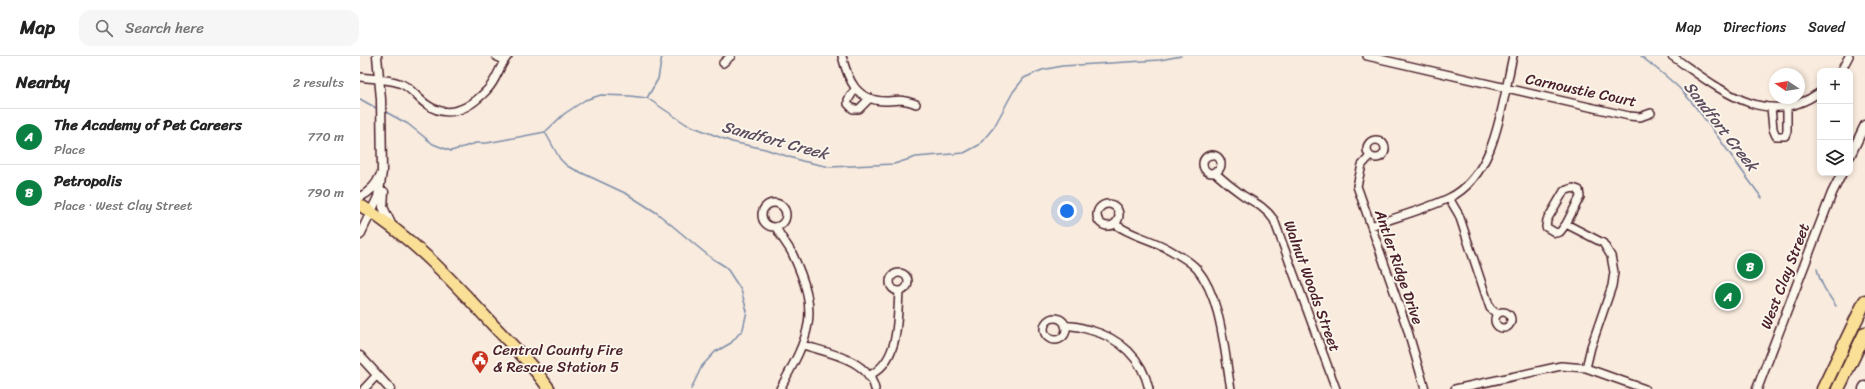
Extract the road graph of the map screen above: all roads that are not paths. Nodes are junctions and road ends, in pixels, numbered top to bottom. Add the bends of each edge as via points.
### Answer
1 (377, 56) edge
2 (496, 56) edge
3 (731, 56) edge
4 (842, 56) edge
5 (1367, 56) edge
6 (1513, 56) edge
7 (1672, 56) edge
8 (1849, 56) edge
9 (506, 58) edge
10 (724, 63) dead end
11 (1843, 68) edge
12 (360, 77) edge
13 (380, 80) junction
14 (1505, 88) junction
15 (855, 89) junction
16 (1817, 94) edge
17 (870, 98) junction
18 (916, 104) dead end
19 (1771, 107) junction
20 (1786, 108) junction
21 (1651, 114) dead end
22 (1865, 125) edge
23 (1853, 150) edge
24 (1370, 156) dead end
25 (382, 169) junction
26 (1214, 172) dead end
27 (1840, 176) edge
28 (360, 197) edge
29 (1449, 198) junction
30 (360, 205) edge
31 (372, 212) junction
32 (1115, 224) dead end
33 (1566, 224) junction
34 (392, 226) junction
35 (1371, 226) junction
36 (776, 227) dead end
37 (360, 234) edge
38 (899, 291) dead end
39 (1865, 301) edge
40 (1497, 314) dead end
41 (1065, 326) dead end
42 (1865, 333) edge
43 (803, 345) junction
44 (360, 356) edge
45 (1586, 368) junction
46 (377, 375) junction
47 (868, 376) junction
48 (364, 389) edge
49 (390, 389) edge
50 (549, 389) edge
51 (780, 389) edge
52 (875, 389) edge
53 (1149, 389) edge
54 (1231, 389) edge
55 (1336, 389) edge
56 (1425, 389) edge
57 (1455, 389) edge
58 (1645, 389) edge
59 (1757, 389) edge
60 (1823, 389) edge
61 (1838, 389) edge

1 - 13 street
2 - 9 street
3 - 10 street
4 - 15 street via 846,72
5 - 14 street, Carnoustie Court
6 - 14 street
7 - 19 street via 1721,90 1752,104
8 - 11 street
9 - 13 street via 487,90 470,106 459,110 434,109 400,83
12 - 13 street
13 - 25 street
14 - 21 street, Carnoustie Court via 1629,116
14 - 29 street via 1490,151 1471,180
15 - 17 street
15 - 17 street via 848,100 853,109 859,109
16 - 20 street
17 - 18 street via 885,101 902,99
19 - 20 street
19 - 20 street via 1773,129 1776,136 1780,137 1785,136 1787,131
22 - 23 street
24 - 35 street, Antler Ridge Drive via 1362,165 1357,186
25 - 28 street via 376,184 367,194
25 - 31 street via 378,197
25 - 34 street via 385,184 383,207
26 - 55 street, Walnut Woods Street via 1232,188 1258,203 1274,220
27 - 59 street, West Clay Street
29 - 35 street
29 - 40 street via 1459,216 1490,308
30 - 31 main road
31 - 34 main road
31 - 37 street
32 - 54 street via 1123,230 1171,250 1196,268 1206,281 1219,320
33 - 33 street via 1556,233 1545,225 1564,191 1573,188 1579,190 1580,197
33 - 45 street via 1603,243 1611,256 1614,272
34 - 50 main road via 418,247 488,318 538,373
35 - 56 street, Antler Ridge Drive via 1412,342
36 - 43 street via 792,252 805,288 809,316 808,332
38 - 47 street via 891,355 880,370
39 - 60 highway
41 - 53 street via 1101,333 1116,340 1134,356 1147,379
42 - 61 highway
43 - 47 street via 852,362
43 - 51 street
44 - 46 street
45 - 57 street via 1560,366
45 - 58 street
46 - 48 street
46 - 49 street
47 - 52 street

